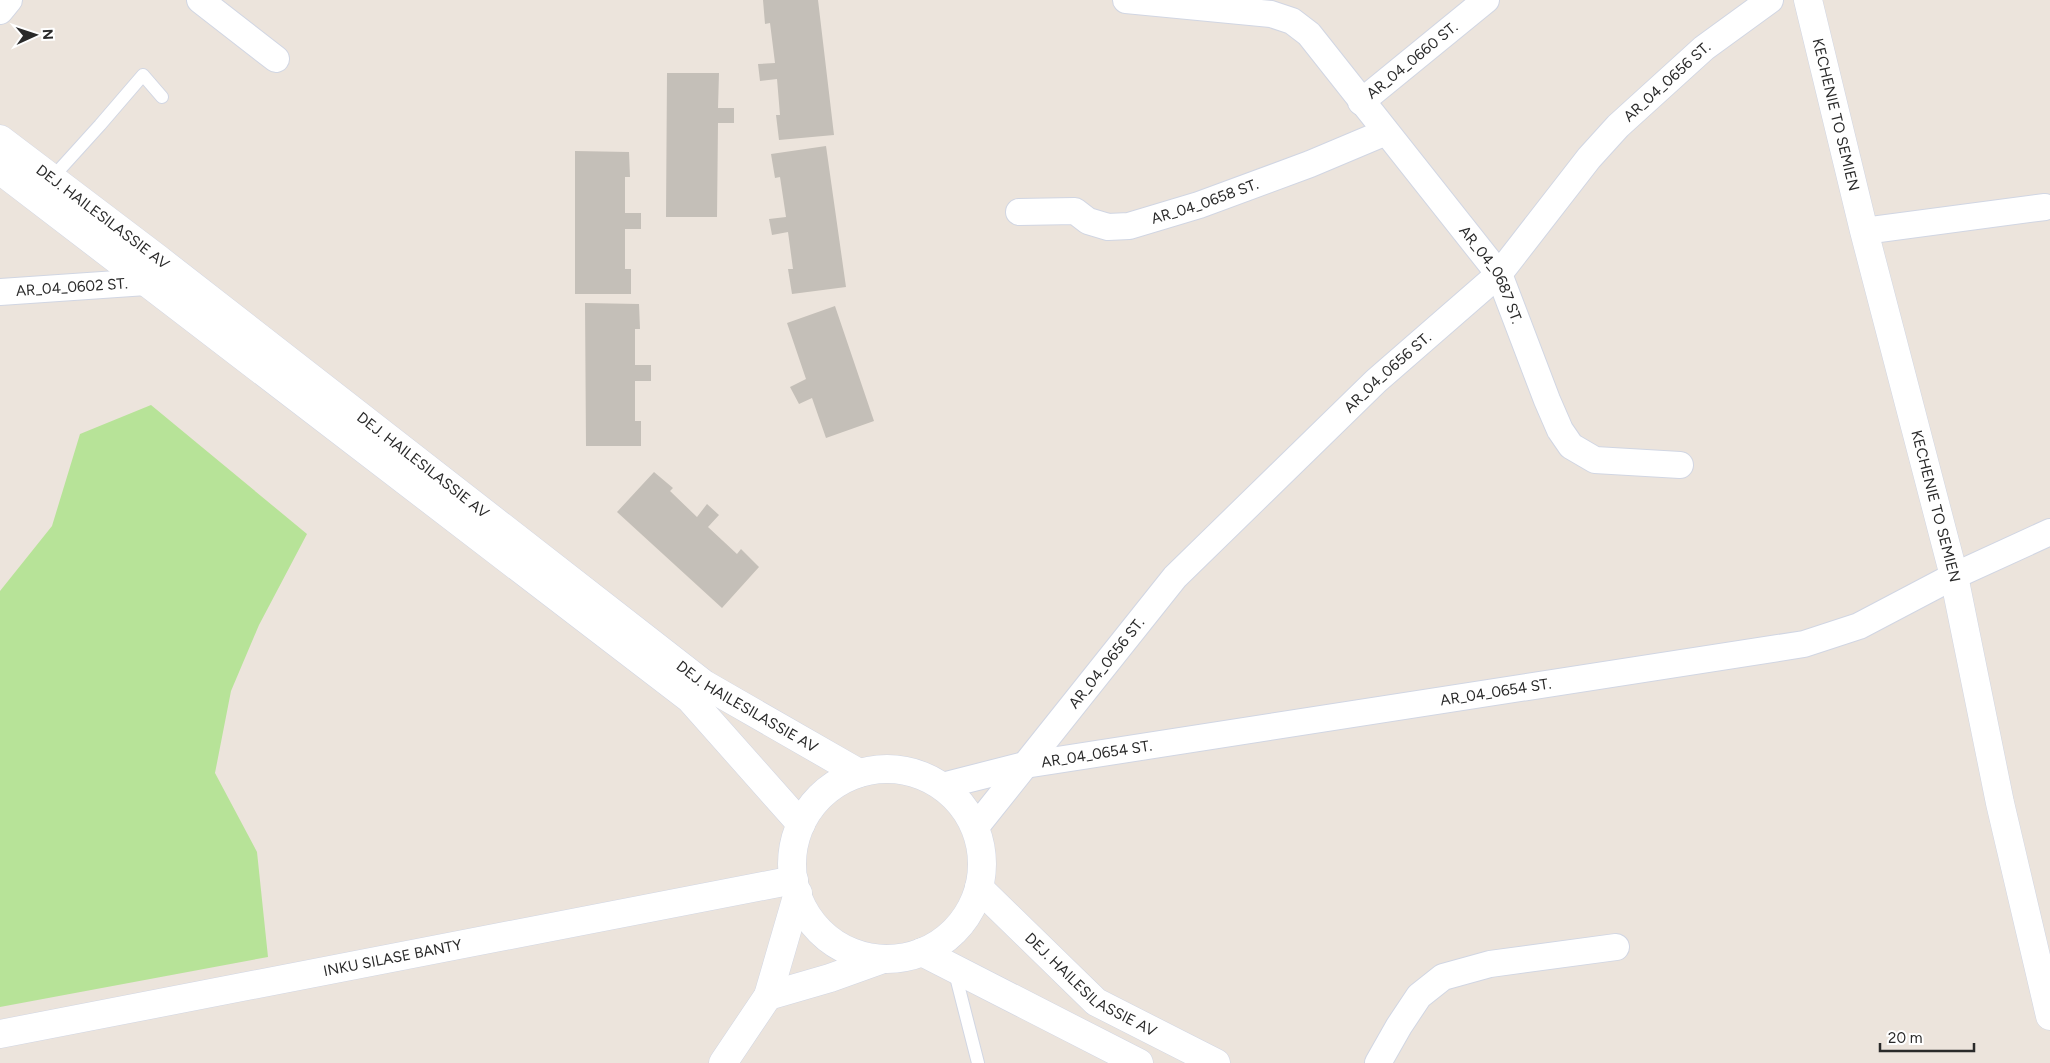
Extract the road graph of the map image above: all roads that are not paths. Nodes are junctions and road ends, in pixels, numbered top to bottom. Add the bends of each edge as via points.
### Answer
1 (9, 0) edge
2 (200, 0) edge
3 (1126, 0) edge
4 (1486, 0) edge
5 (1770, 0) edge
6 (1808, 0) edge
7 (0, 11) edge
8 (276, 59) dead end
9 (162, 97) dead end
10 (1361, 102) junction
11 (1386, 132) junction
12 (0, 139) edge
13 (0, 170) edge
14 (52, 178) junction
15 (2045, 207) dead end
16 (1019, 212) dead end
17 (1864, 231) junction
18 (1499, 274) junction
19 (146, 282) junction
20 (0, 292) edge
21 (1680, 466) dead end
22 (2050, 532) edge
23 (1954, 576) junction
24 (1025, 766) junction
25 (859, 773) junction
26 (942, 786) junction
27 (801, 824) junction
28 (975, 828) junction
29 (792, 884) junction
30 (978, 888) junction
31 (1616, 947) dead end
32 (922, 952) junction
33 (883, 959) junction
34 (953, 966) junction
35 (768, 996) junction
36 (2050, 1016) edge
37 (0, 1034) edge
38 (723, 1063) edge
39 (978, 1063) edge
40 (1139, 1063) edge
41 (1216, 1063) edge
42 (1378, 1063) edge

1 - 7 street
2 - 8 street
3 - 10 street, AR_04_0687 ST. via 1271,14 1292,22 1309,34
4 - 10 street, AR_04_0660 ST.
5 - 18 street, AR_04_0656 ST. via 1704,48 1618,126 1588,158
6 - 17 main road, KECHENIE TO SEMIEN
9 - 14 lane via 143,76
10 - 11 street, AR_04_0687 ST.
11 - 16 street, AR_04_0658 ST. via 1199,205 1129,226 1108,227 1088,221 1074,211
11 - 18 street, AR_04_0687 ST.
12 - 14 main road, DEJ. HAILESILASSIE AV
13 - 19 main road, DEJ. HAILESILASSIE AV
14 - 25 main road, DEJ. HAILESILASSIE AV via 704,684
15 - 17 street
17 - 23 main road, KECHENIE TO SEMIEN
18 - 21 street, AR_04_0687 ST. via 1547,400 1571,446 1596,460
18 - 24 street, AR_04_0656 ST. via 1376,381 1175,576
19 - 20 street, AR_04_0602 ST.
19 - 27 main road, DEJ. HAILESILASSIE AV via 690,699
22 - 23 street, AR_04_0654 ST.
23 - 24 street, AR_04_0654 ST. via 1859,626 1804,644
23 - 36 main road, KECHENIE TO SEMIEN via 2000,803
24 - 26 street, AR_04_0654 ST.
24 - 28 street, AR_04_0654 ST.
25 - 26 main road via 899,769 925,776
25 - 27 main road via 824,793
26 - 28 main road via 962,805
27 - 29 main road via 793,852
28 - 30 main road via 982,854
29 - 33 main road via 809,917 830,940 856,953
29 - 35 main road
29 - 37 main road, INKU SILASE BANTY
30 - 32 main road via 972,907 961,924 940,943
30 - 41 main road, DEJ. HAILESILASSIE AV via 1096,1002
31 - 42 street via 1490,964 1443,976 1419,996
32 - 33 main road via 903,958
32 - 34 main road
33 - 35 main road
34 - 39 lane
34 - 40 main road
35 - 38 main road

